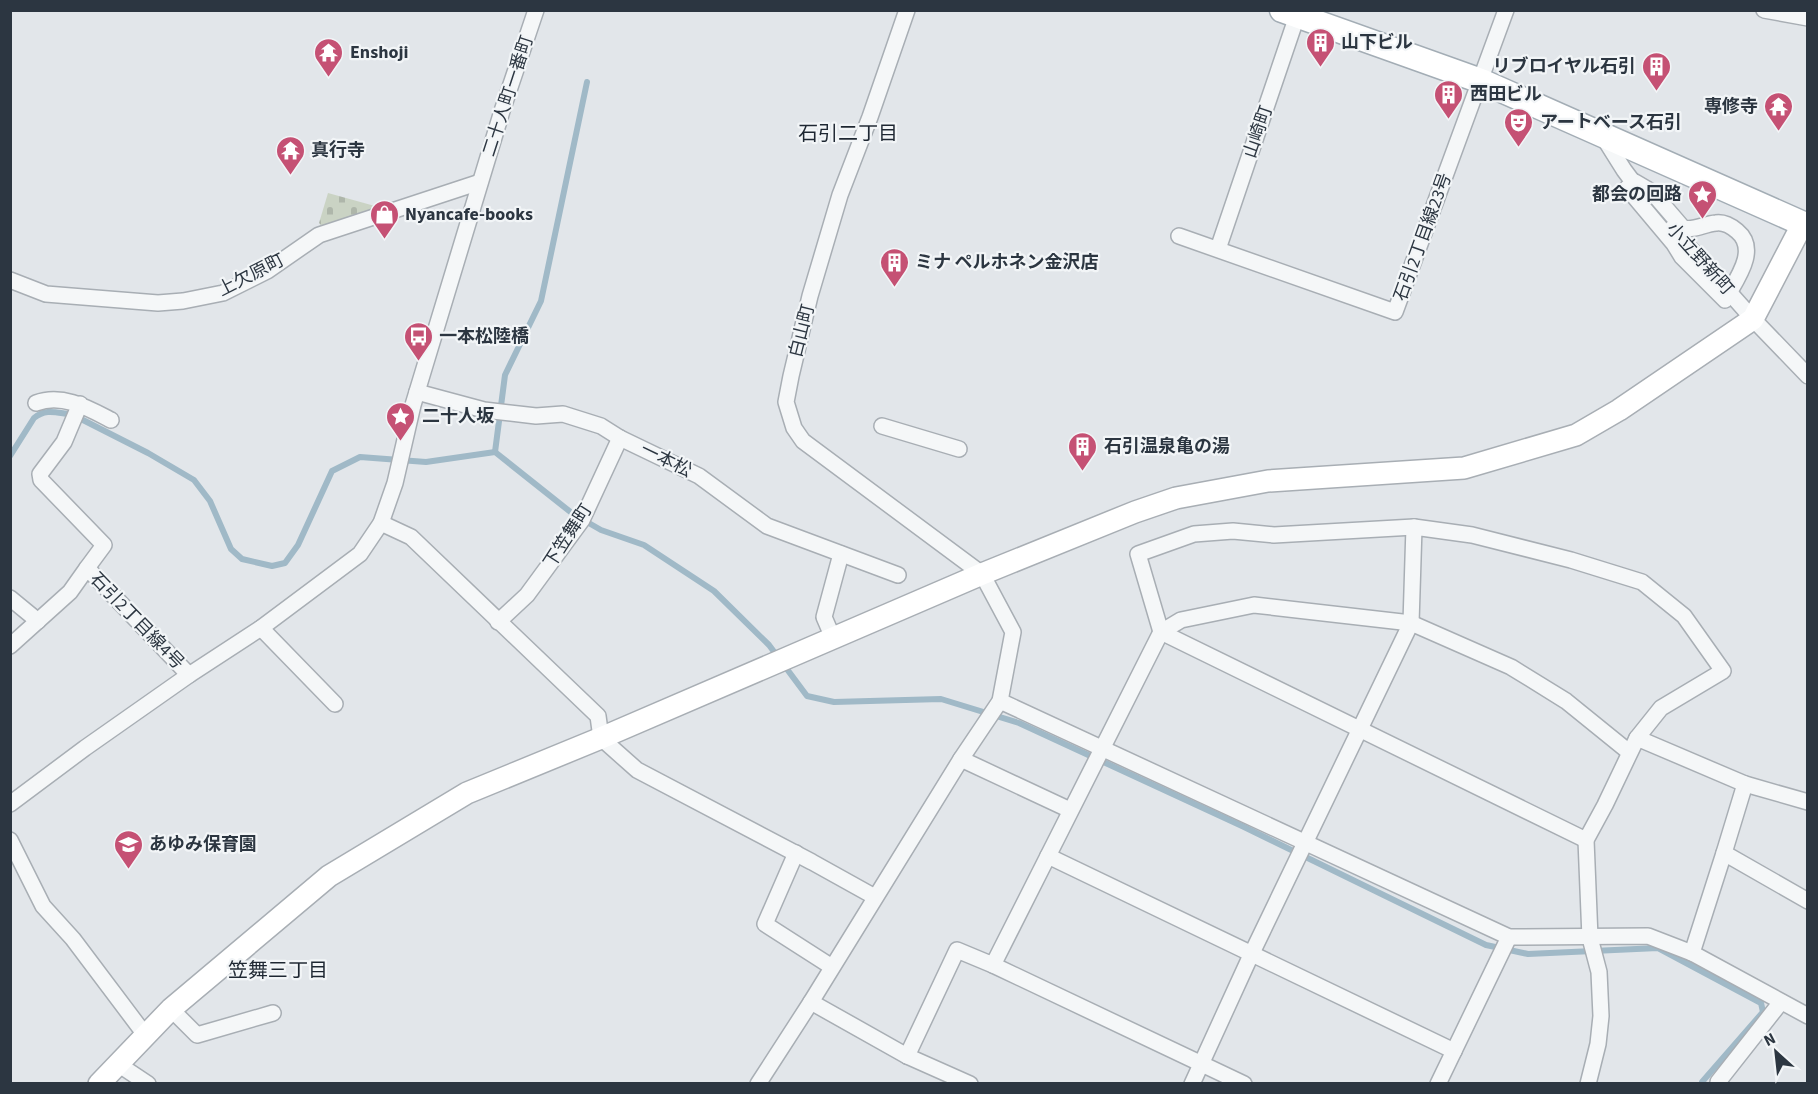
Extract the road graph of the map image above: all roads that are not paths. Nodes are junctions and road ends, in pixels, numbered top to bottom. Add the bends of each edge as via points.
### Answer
1 (536, 10) edge
2 (907, 10) edge
3 (1506, 10) edge
4 (1764, 10) edge
5 (1290, 13) edge
6 (1808, 18) edge
7 (1481, 81) junction
8 (1601, 134) junction
9 (480, 182) junction
10 (1633, 183) junction
11 (1806, 219) edge
12 (1179, 236) dead end
13 (1218, 249) junction
14 (10, 280) edge
15 (1729, 291) junction
16 (1754, 319) junction
17 (1808, 376) edge
18 (415, 399) junction
19 (36, 403) dead end
20 (80, 404) junction
21 (111, 420) dead end
22 (882, 426) dead end
23 (620, 438) junction
24 (959, 449) dead end
25 (381, 523) junction
26 (1414, 528) junction
27 (841, 554) junction
28 (87, 568) junction
29 (982, 574) junction
30 (898, 575) dead end
31 (10, 598) edge
32 (38, 621) junction
33 (498, 622) junction
34 (1411, 623) junction
35 (261, 628) junction
36 (1161, 632) junction
37 (833, 638) junction
38 (10, 646) edge
39 (189, 675) junction
40 (1000, 701) junction
41 (335, 704) dead end
42 (1361, 730) junction
43 (601, 738) junction
44 (1637, 738) junction
45 (1101, 747) junction
46 (1629, 752) junction
47 (961, 759) junction
48 (1745, 784) junction
49 (1808, 802) edge
50 (10, 804) edge
51 (1070, 810) junction
52 (10, 840) edge
53 (1586, 840) junction
54 (1306, 843) junction
55 (796, 853) junction
56 (1724, 853) junction
57 (1048, 856) junction
58 (875, 897) junction
59 (1808, 901) edge
60 (1509, 937) junction
61 (1590, 938) junction
62 (1692, 953) junction
63 (1251, 955) junction
64 (993, 965) junction
65 (832, 967) junction
66 (811, 1002) junction
67 (1781, 1002) junction
68 (171, 1009) junction
69 (273, 1013) dead end
70 (1808, 1016) edge
71 (146, 1036) junction
72 (1454, 1051) junction
73 (907, 1056) junction
74 (1201, 1063) junction
75 (118, 1064) junction
76 (99, 1083) edge
77 (148, 1083) edge
78 (758, 1083) edge
79 (970, 1083) edge
80 (1192, 1083) edge
81 (1244, 1083) edge
82 (1438, 1083) edge
83 (1588, 1083) edge
84 (1720, 1083) edge

1 - 9 street, 二十人町一番町
2 - 29 street, 白山町 via 840,195 810,296 786,402 794,428 803,441
3 - 7 street
4 - 6 street
5 - 7 main road
5 - 13 street, 山崎町
7 - 8 main road
7 - 13 street, 石引2丁目線23号 via 1395,312
8 - 10 street
8 - 11 main road
9 - 14 street, 上欠原町 via 319,235 267,271 223,293 158,303 46,294
9 - 18 street, 二十人町一番町
10 - 15 street via 1627,188 1682,257 1725,300
10 - 15 street via 1652,192 1683,228 1723,223 1741,235 1746,256
11 - 16 street
12 - 13 street, 石引2丁目線23号
15 - 16 street, 小立野新町
16 - 17 street, 小立野新町
16 - 29 street via 1576,435 1464,468 1268,481 1176,498
18 - 23 street, 一本松 via 536,416 563,414 601,426
18 - 25 street, 二十人町一番町
19 - 20 street via 46,399
20 - 21 street
20 - 28 street via 64,442 40,474 41,480 104,545
22 - 24 street
23 - 27 street, 一本松 via 699,476 767,526
23 - 33 street, 下笠舞町 via 582,520 527,595
25 - 33 street via 411,537
25 - 35 street, 二十人町一番町 via 360,554
26 - 34 street
26 - 36 street via 1274,535 1233,531 1194,534 1138,554
26 - 44 street via 1472,535 1642,582 1684,616 1723,671 1661,708
27 - 30 street, 一本松
27 - 37 street via 824,617
28 - 32 street, 石引2丁目線4号 via 70,592
28 - 39 street, 石引2丁目線4号
29 - 37 street
29 - 40 street via 1013,632
31 - 32 street
32 - 38 street, 石引2丁目線4号
33 - 43 street via 598,716
34 - 36 street via 1254,605 1181,620
34 - 42 street
34 - 46 street via 1511,667 1566,701
35 - 39 street, 二十人町一番町
35 - 41 street
36 - 42 street
36 - 45 street
37 - 43 street
39 - 50 street, 二十人町一番町
40 - 45 street
40 - 47 street
42 - 53 street
42 - 54 street
43 - 55 street via 637,770
43 - 68 street via 467,793 329,876
44 - 46 street
44 - 48 street
45 - 51 street
45 - 54 street
46 - 53 street
47 - 51 street
47 - 58 street
48 - 49 street
48 - 56 street
51 - 57 street
52 - 71 street via 43,906 73,939
53 - 61 street
54 - 60 street
54 - 63 street
55 - 58 street
55 - 65 street via 765,924
56 - 59 street
56 - 62 street
57 - 63 street
57 - 64 street
58 - 65 street
60 - 61 street
60 - 72 street
61 - 62 street via 1648,936
61 - 83 street via 1599,972 1601,1016
62 - 67 street
63 - 72 street
63 - 74 street
64 - 73 street via 957,950
64 - 74 street
65 - 66 street
66 - 73 street
66 - 78 street
67 - 70 street
67 - 84 street
68 - 69 street via 197,1035
68 - 71 street
71 - 75 street
72 - 82 street
73 - 79 street
74 - 80 street
74 - 81 street
75 - 76 street
75 - 77 street

